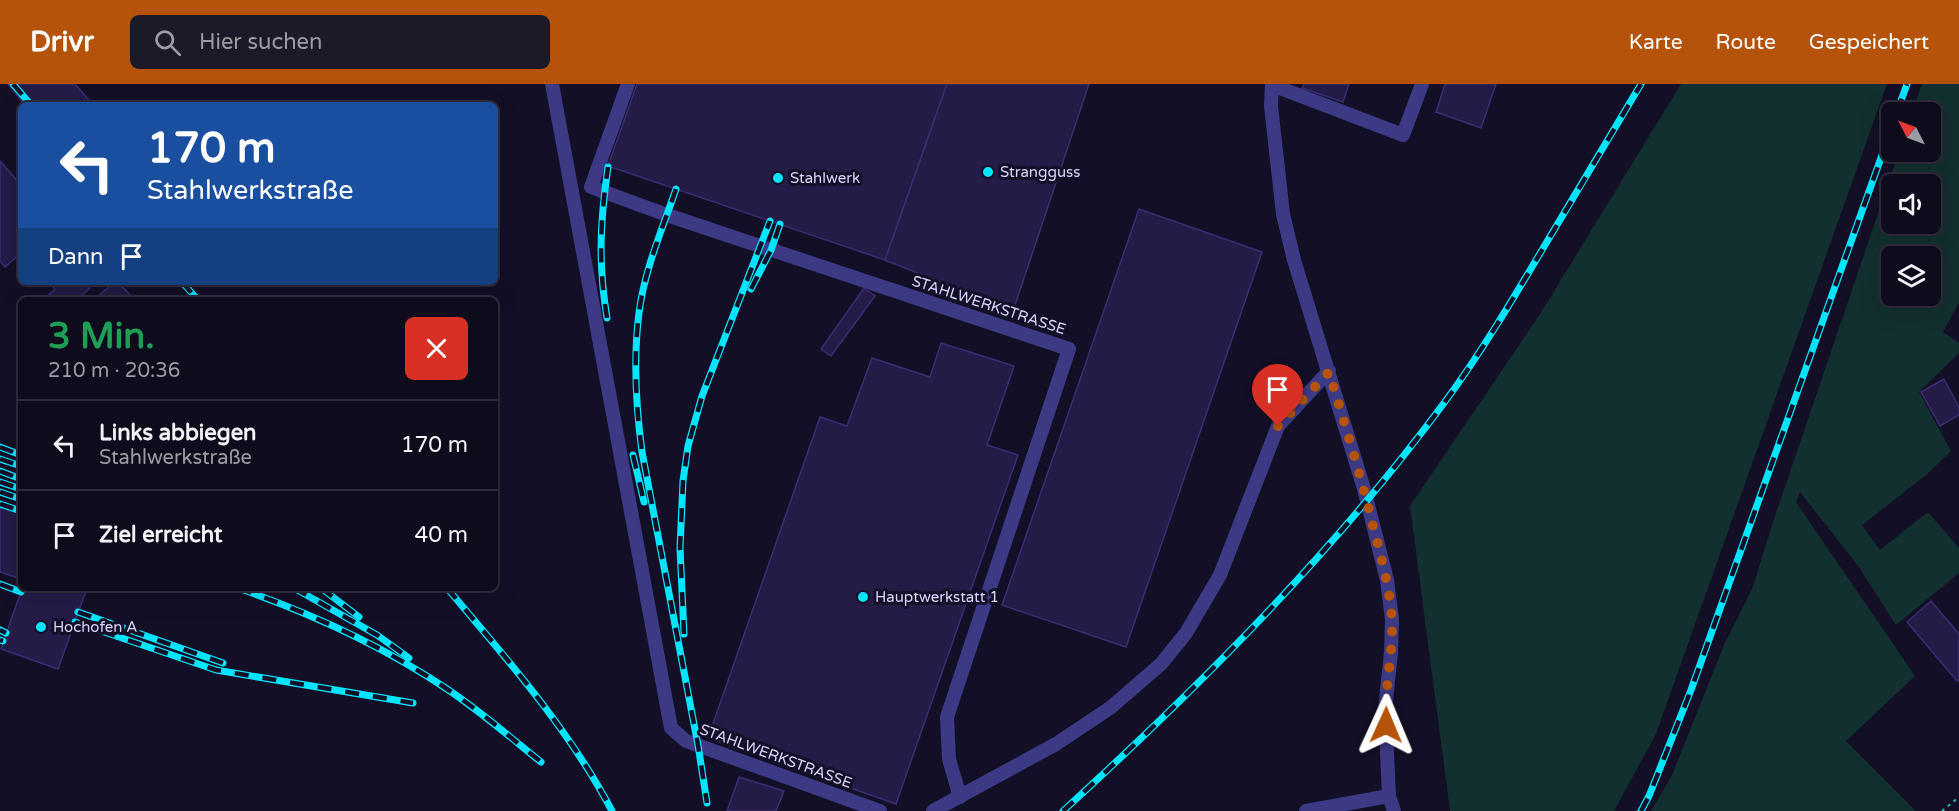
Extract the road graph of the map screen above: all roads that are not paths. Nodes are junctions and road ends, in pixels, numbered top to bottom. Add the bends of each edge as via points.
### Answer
1 (552, 84) edge
2 (628, 84) edge
3 (1272, 84) edge
4 (1422, 84) edge
5 (1329, 372) junction
6 (1389, 796) junction
7 (960, 797) junction
8 (879, 811) edge
9 (933, 811) edge
10 (1306, 811) edge
11 (1394, 811) edge

1 - 8 lane, STAHLWERKSTRASSE via 671,728 687,741
2 - 7 lane, STAHLWERKSTRASSE via 591,187 1069,349 947,717 949,759
3 - 4 lane via 1403,135
3 - 5 lane via 1282,214
5 - 6 lane via 1387,580 1392,619 1385,709
5 - 7 lane via 1278,426 1220,575 1186,633 1161,664 1110,708 1056,744
6 - 10 lane
6 - 11 lane
7 - 9 lane

